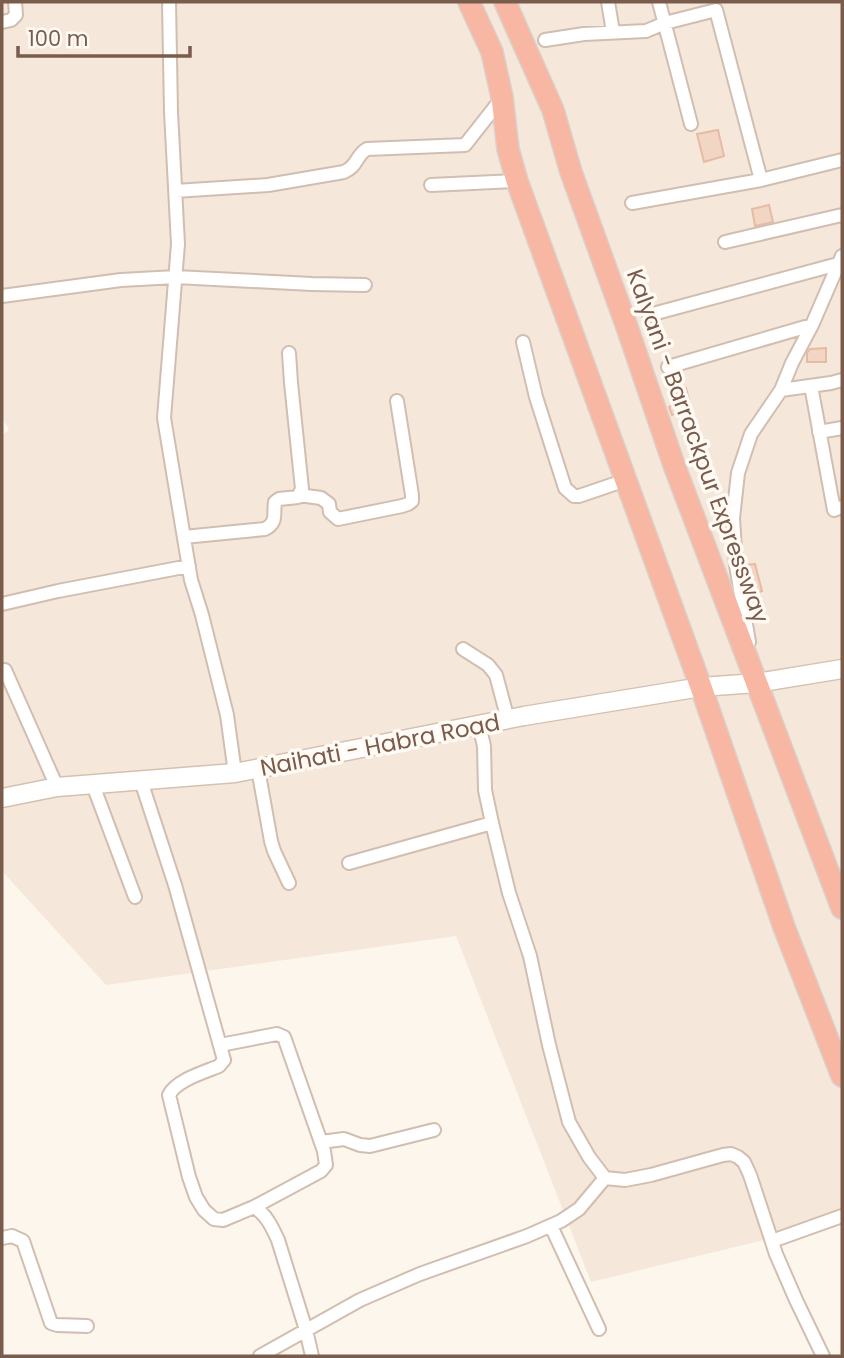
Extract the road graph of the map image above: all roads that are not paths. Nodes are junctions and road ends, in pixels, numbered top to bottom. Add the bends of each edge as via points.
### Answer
1 (15, 2) edge
2 (169, 2) edge
3 (469, 2) edge
4 (505, 2) edge
5 (608, 2) edge
6 (659, 2) edge
7 (2, 22) edge
8 (665, 23) junction
9 (613, 32) junction
10 (545, 40) dead end
11 (502, 97) junction
12 (691, 124) dead end
13 (842, 160) edge
14 (761, 180) junction
15 (517, 181) junction
16 (432, 185) dead end
17 (175, 191) junction
18 (632, 203) dead end
19 (842, 215) edge
20 (726, 242) dead end
21 (840, 260) edge
22 (176, 277) junction
23 (365, 285) dead end
24 (2, 296) edge
25 (649, 315) dead end
26 (812, 325) junction
27 (523, 342) dead end
28 (289, 353) dead end
29 (668, 367) dead end
30 (842, 380) edge
31 (811, 386) junction
32 (781, 390) junction
33 (397, 401) dead end
34 (842, 428) edge
35 (819, 432) junction
36 (626, 480) junction
37 (299, 495) junction
38 (842, 507) edge
39 (184, 537) junction
40 (189, 566) junction
41 (2, 604) edge
42 (463, 649) dead end
43 (842, 669) edge
44 (5, 670) dead end
45 (757, 683) junction
46 (701, 687) junction
47 (508, 720) junction
48 (479, 725) junction
49 (258, 769) junction
50 (235, 773) junction
51 (142, 781) junction
52 (93, 785) junction
53 (57, 787) junction
54 (2, 798) edge
55 (492, 823) junction
56 (349, 863) dead end
57 (289, 883) dead end
58 (135, 897) dead end
59 (842, 908) edge
60 (220, 1045) junction
61 (842, 1076) edge
62 (434, 1130) dead end
63 (321, 1142) junction
64 (605, 1178) junction
65 (254, 1207) junction
66 (842, 1216) edge
67 (551, 1226) junction
68 (2, 1238) edge
69 (772, 1241) junction
70 (87, 1326) dead end
71 (599, 1329) dead end
72 (306, 1330) junction
73 (260, 1356) edge
74 (312, 1356) edge
75 (823, 1356) edge

1 - 7 street via 16,15
2 - 17 street
3 - 11 highway via 492,52
4 - 45 highway, Kalyani - Barrackpur Expressway via 553,110 674,465
5 - 9 street
6 - 8 street
8 - 9 street via 646,30
8 - 12 street
8 - 14 street via 716,10
9 - 10 street
11 - 15 highway
11 - 17 street via 466,145 367,149 354,167 344,172 268,185
13 - 14 street
14 - 18 street
15 - 16 street
15 - 36 highway
17 - 22 street
19 - 20 street
21 - 25 street
21 - 26 street
22 - 23 street
22 - 24 street
22 - 39 street via 164,418
26 - 29 street
26 - 32 street
27 - 36 street via 565,488 579,496
28 - 37 street
30 - 31 street
31 - 32 street
31 - 35 street
32 - 45 street via 751,434 738,473 733,518 736,565
33 - 37 street via 412,501 338,519 321,498
34 - 35 street
35 - 38 street via 834,510
36 - 46 highway
37 - 39 street via 275,502 274,521 265,529
39 - 40 street
40 - 41 street
40 - 50 street via 227,715
42 - 47 street via 492,669
43 - 45 main road, Naihati - Habra Road
44 - 53 street
45 - 46 main road, Naihati - Habra Road
45 - 59 highway, Kalyani - Barrackpur Expressway
46 - 47 main road, Naihati - Habra Road
46 - 61 highway
47 - 48 main road, Naihati - Habra Road
48 - 49 main road, Naihati - Habra Road
48 - 55 street
49 - 50 main road, Naihati - Habra Road
49 - 57 street via 271,841
50 - 51 main road, Naihati - Habra Road
51 - 52 main road, Naihati - Habra Road
51 - 60 street
52 - 53 main road, Naihati - Habra Road
52 - 58 street
53 - 54 main road, Naihati - Habra Road
55 - 56 street
55 - 64 street via 530,956 569,1122
60 - 63 street via 277,1034 284,1037
60 - 65 street via 222,1063 178,1083 169,1095 170,1102 189,1177 204,1210 223,1220
62 - 63 street via 370,1146 344,1139
63 - 65 street via 326,1161 321,1171
64 - 67 street via 579,1209
64 - 69 street via 625,1180 731,1154 744,1162
65 - 72 street via 278,1240
66 - 69 street
67 - 71 street
67 - 72 street via 420,1274
68 - 70 street via 23,1241 51,1323
69 - 75 street
72 - 73 street
72 - 74 street

